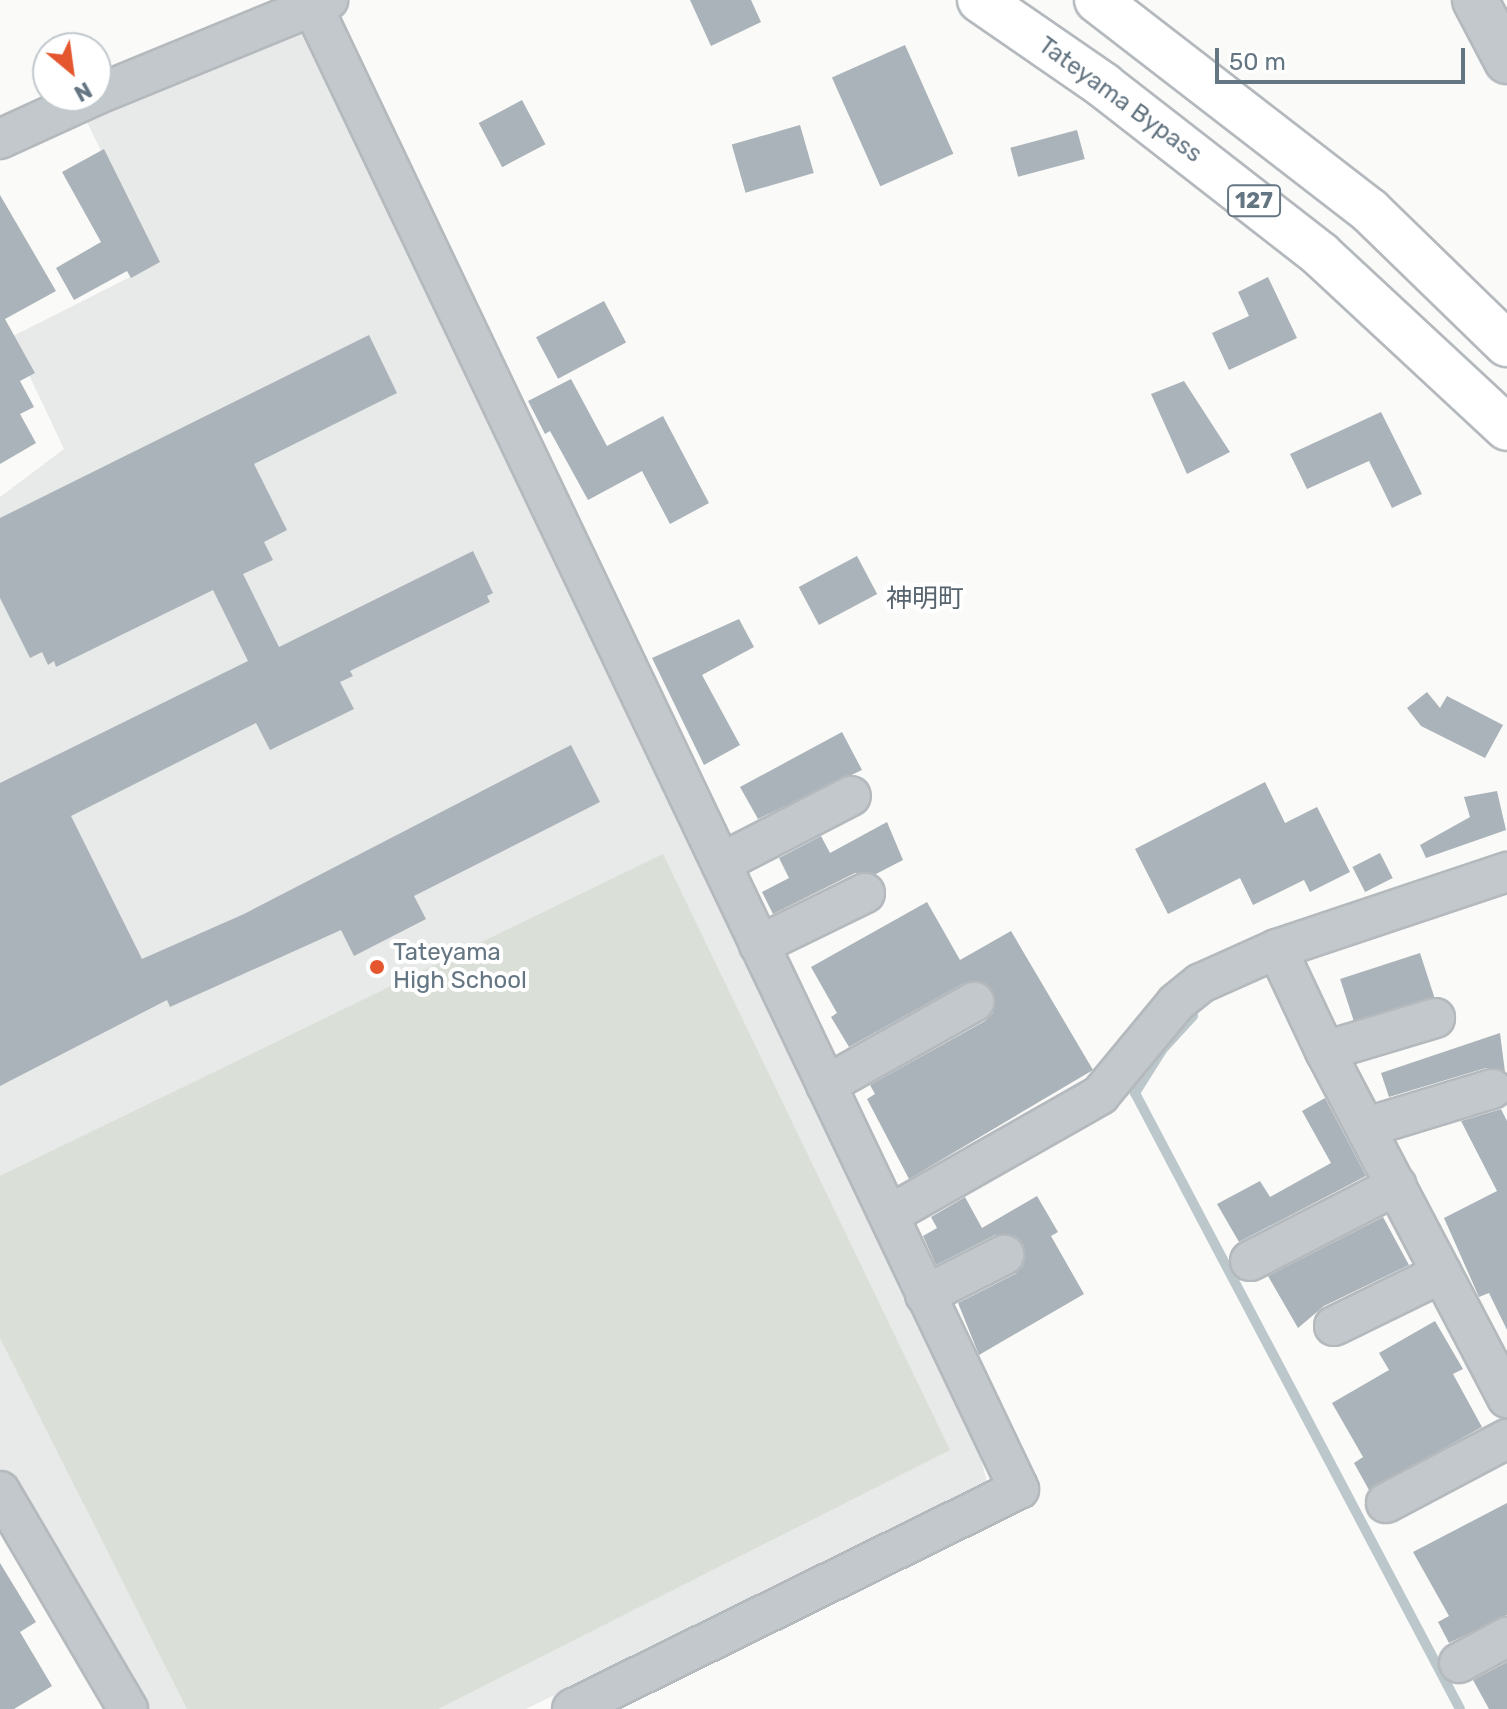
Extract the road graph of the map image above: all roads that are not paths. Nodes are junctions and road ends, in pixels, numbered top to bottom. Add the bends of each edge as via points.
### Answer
1 (980, 0) edge
2 (1097, 0) edge
3 (1475, 0) edge
4 (320, 2) edge
5 (1507, 61) edge
6 (112, 89) edge
7 (60, 112) edge
8 (0, 139) edge
9 (1507, 344) edge
10 (1507, 428) edge
11 (851, 796) dead end
12 (721, 863) junction
13 (1507, 872) edge
14 (865, 893) dead end
15 (759, 945) junction
16 (1277, 949) junction
17 (974, 1002) dead end
18 (1435, 1018) dead end
19 (1325, 1051) junction
20 (826, 1085) junction
21 (1492, 1089) dead end
22 (1367, 1127) junction
23 (1397, 1185) junction
24 (889, 1215) junction
25 (1004, 1255) dead end
26 (1250, 1261) dead end
27 (1442, 1273) junction
28 (925, 1295) junction
29 (1334, 1326) dead end
30 (1507, 1398) edge
31 (1507, 1439) edge
32 (0, 1491) edge
33 (1386, 1503) dead end
34 (1507, 1637) edge
35 (1459, 1663) dead end
36 (128, 1709) edge
37 (572, 1709) edge

1 - 10 highway, Tateyama Bypass / 127 via 1103,85 1309,246
2 - 9 highway, 127 via 1370,211
3 - 5 street
4 - 6 street
4 - 12 street
7 - 8 street
11 - 12 street
12 - 15 street
13 - 16 street
14 - 15 street
15 - 20 street
16 - 19 street
16 - 24 street via 1188,991 1100,1095
17 - 20 street
18 - 19 street
19 - 22 street
20 - 24 street
21 - 22 street
22 - 23 street
23 - 26 street
23 - 27 street
24 - 28 street
25 - 28 street
27 - 29 street
27 - 30 street
28 - 37 street via 1019,1489
31 - 33 street
32 - 36 street
34 - 35 street

